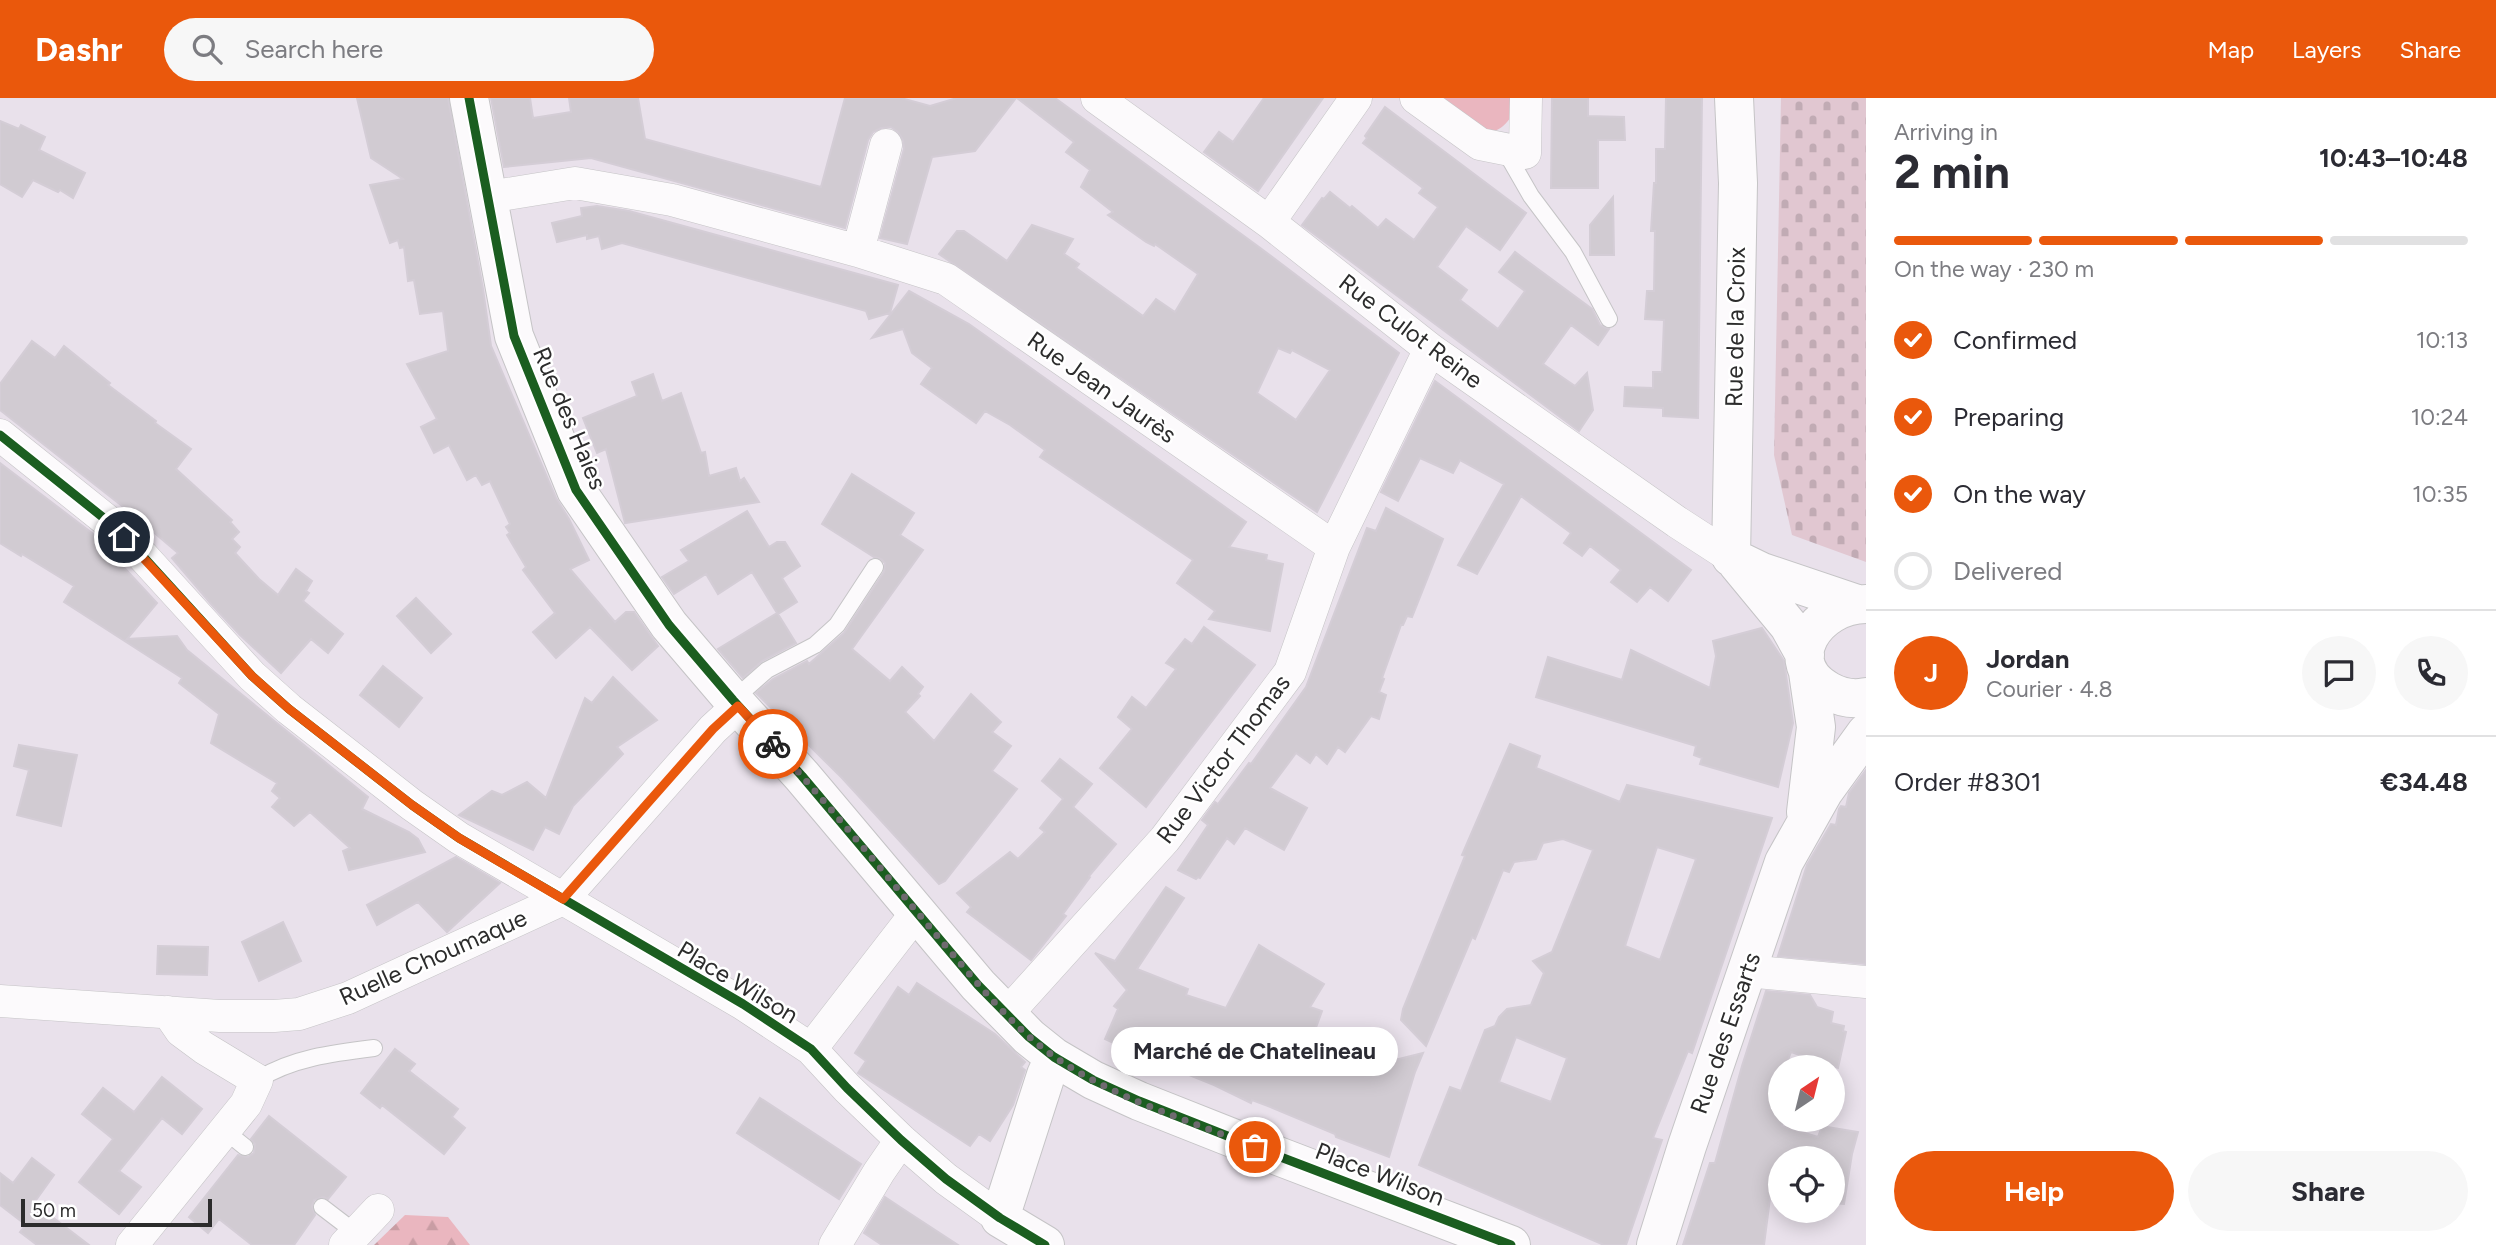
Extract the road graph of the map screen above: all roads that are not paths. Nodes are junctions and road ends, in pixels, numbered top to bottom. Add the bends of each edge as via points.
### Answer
1 (469, 98) edge
2 (1097, 98) edge
3 (1356, 98) edge
4 (1416, 98) edge
5 (1526, 98) edge
6 (1734, 98) edge
7 (886, 145) dead end
8 (1504, 148) junction
9 (489, 197) junction
10 (1269, 222) junction
11 (858, 251) junction
12 (1609, 319) dead end
13 (1430, 349) junction
14 (0, 435) edge
15 (1334, 547) junction
16 (1731, 557) junction
17 (875, 567) dead end
18 (1862, 604) edge
19 (1807, 664) junction
20 (1866, 697) edge
21 (735, 703) junction
22 (1866, 733) edge
23 (1805, 825) junction
24 (563, 899) junction
25 (917, 912) junction
26 (1746, 971) junction
27 (1866, 982) edge
28 (0, 1001) edge
29 (168, 1012) junction
30 (1006, 1015) junction
31 (374, 1048) dead end
32 (811, 1049) junction
33 (1054, 1056) junction
34 (257, 1080) junction
35 (901, 1140) junction
36 (322, 1207) dead end
37 (378, 1210) dead end
38 (1000, 1218) junction
39 (351, 1239) edge
40 (132, 1245) edge
41 (835, 1245) edge
42 (1045, 1245) edge
43 (1511, 1245) edge
44 (1656, 1245) edge

1 - 9 street, Rue des Haies
2 - 10 street, Rue Culot Reine
3 - 10 street
4 - 8 street via 1480,144
5 - 8 street via 1525,153
6 - 16 street, Rue de la Croix via 1738,183
7 - 11 street
8 - 12 lane via 1531,197 1573,252
9 - 11 street, Rue Jean Jaurès via 575,183 672,200
9 - 21 street, Rue des Haies via 514,336 576,490 669,625
10 - 13 street, Rue Culot Reine
11 - 15 street, Rue Jean Jaurès via 946,279
13 - 15 street, Rue Victor Thomas
13 - 16 street, Rue Culot Reine
14 - 24 street, Place Wilson via 110,523 252,676 289,709 421,812
15 - 30 street, Rue Victor Thomas via 1290,672 1165,839
16 - 18 street via 1762,572
16 - 19 street via 1788,626
17 - 21 lane via 837,625 815,645 767,670
18 - 19 street via 1839,609 1821,621 1807,642
19 - 20 street via 1817,684 1837,695
19 - 23 street via 1816,727
21 - 24 street, Ruelle Choumaque
21 - 25 street, Place Wilson
22 - 23 street, Rue des Essarts
23 - 26 street, Rue des Essarts via 1784,862
24 - 29 street, Ruelle Choumaque via 348,998 299,1014
24 - 32 street, Place Wilson
25 - 30 street, Place Wilson
25 - 32 street
26 - 27 street
26 - 44 street, Rue des Essarts
28 - 29 street, Ruelle Choumaque
29 - 34 street via 181,1031
30 - 33 street, Place Wilson
31 - 34 lane via 276,1068
32 - 35 street, Place Wilson
33 - 38 street
33 - 43 street, Place Wilson via 1139,1101
34 - 40 street via 235,1138
35 - 38 street, Place Wilson
35 - 41 street
36 - 39 lane
37 - 39 street
38 - 42 street, Place Wilson

